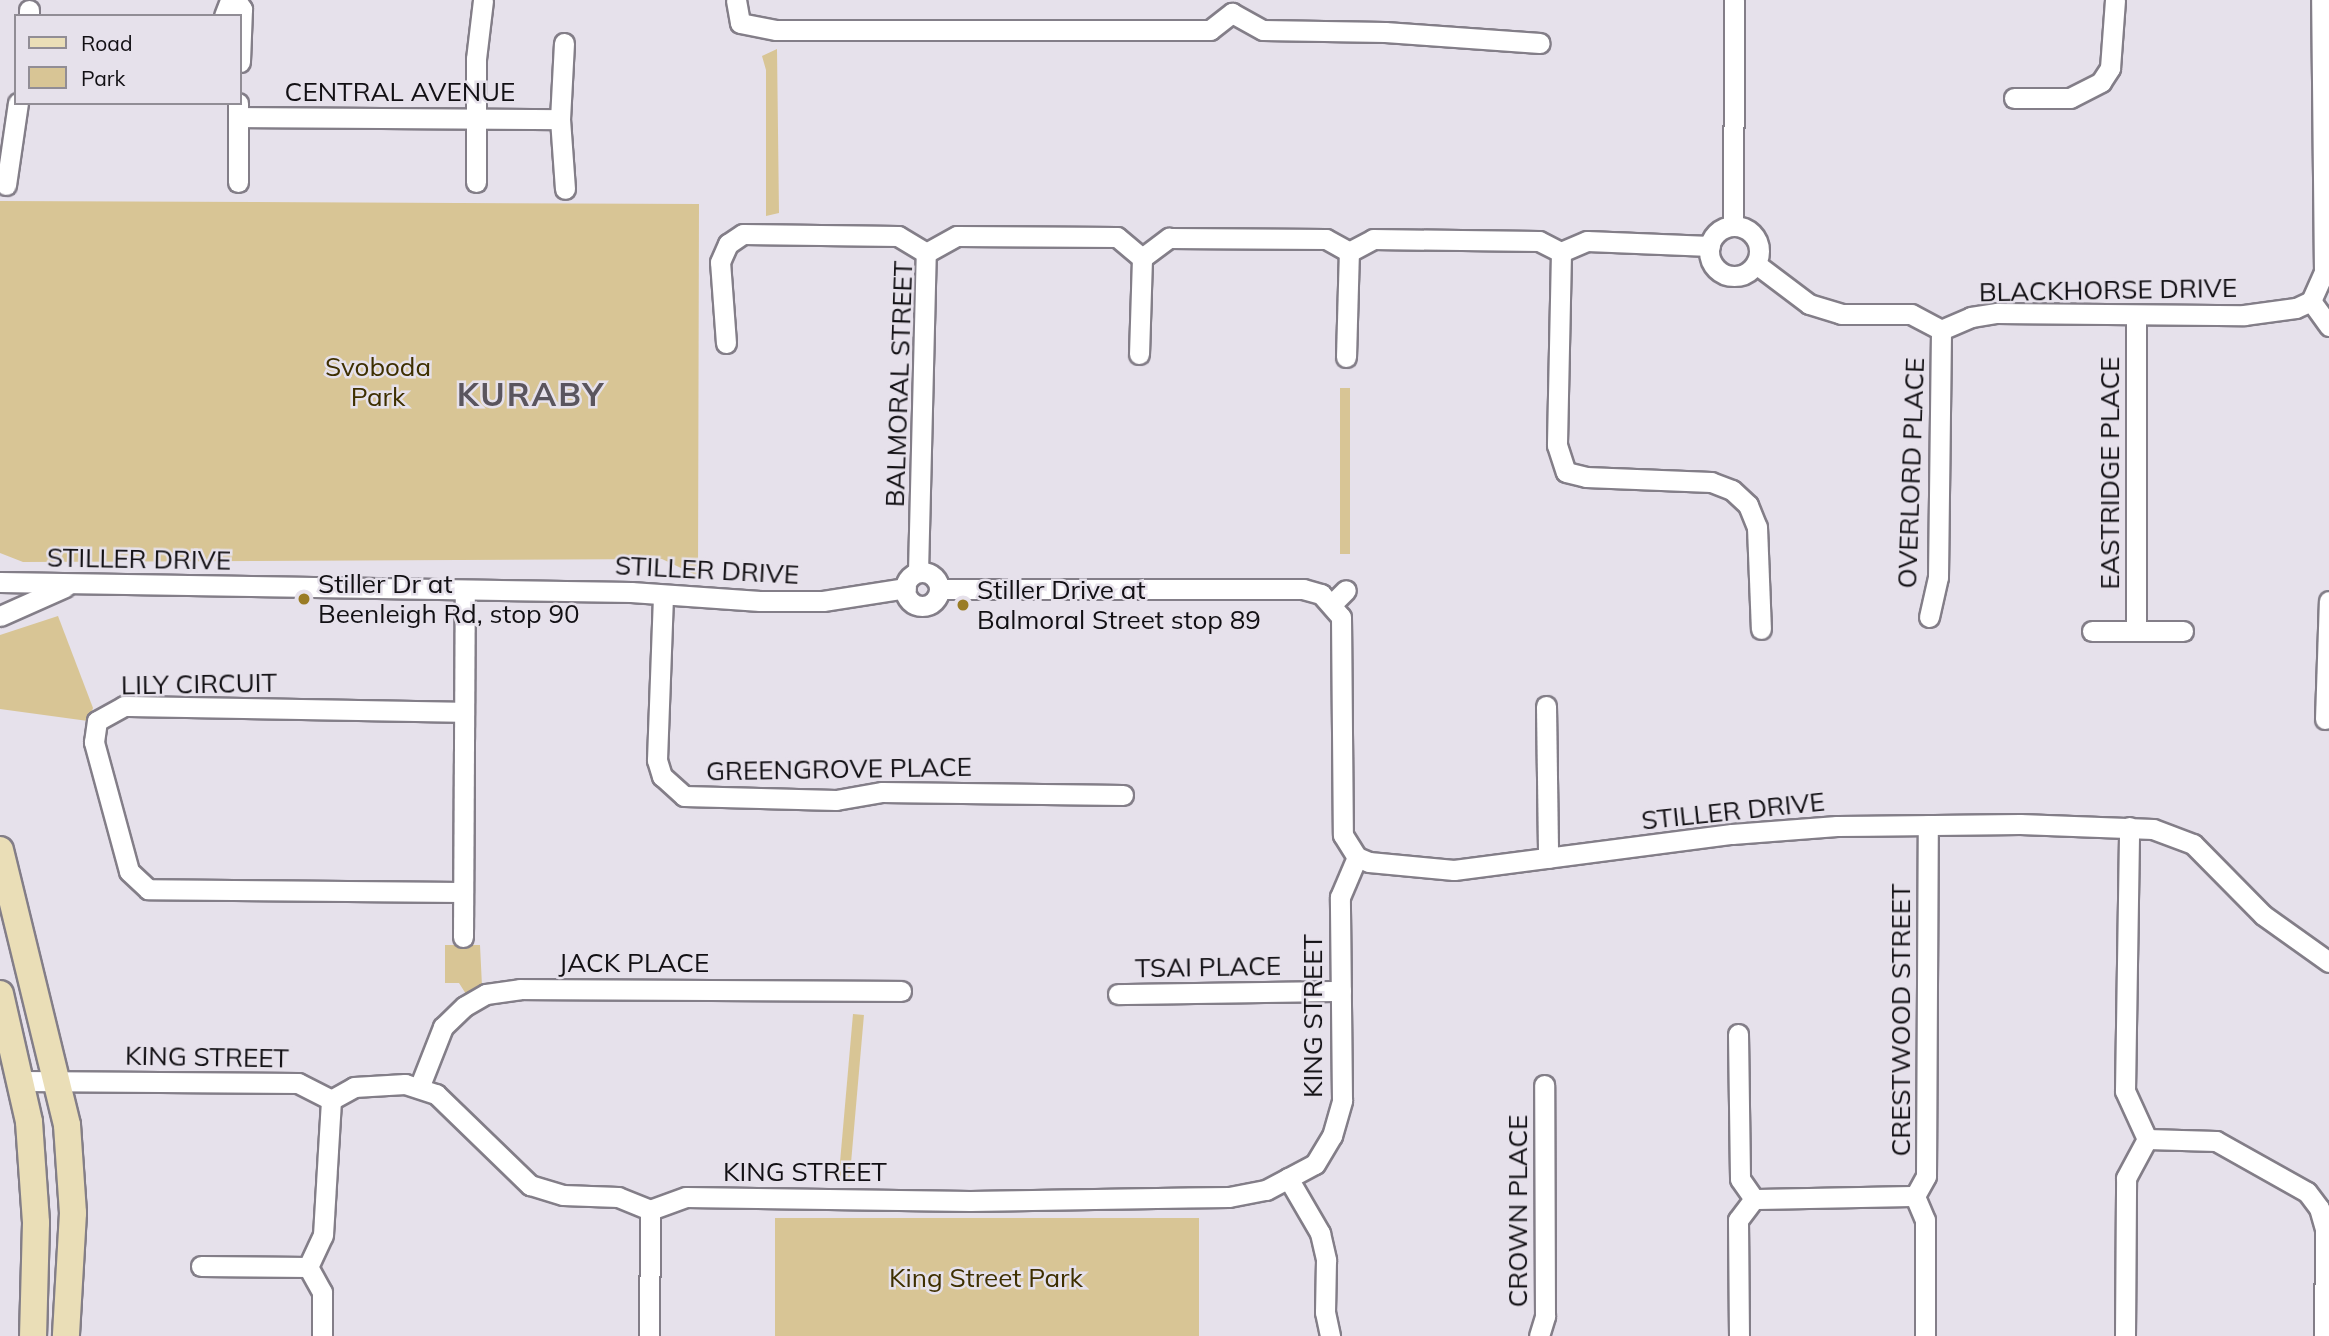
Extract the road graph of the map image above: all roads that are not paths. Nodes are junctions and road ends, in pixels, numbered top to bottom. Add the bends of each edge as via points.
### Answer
1 (484, 0) edge
2 (736, 0) edge
3 (1734, 0) edge
4 (2115, 0) edge
5 (2321, 0) edge
6 (1232, 6) edge
7 (564, 43) dead end
8 (1540, 43) dead end
9 (2014, 98) dead end
10 (18, 105) edge
11 (239, 110) edge
12 (475, 118) junction
13 (560, 118) junction
14 (238, 182) dead end
15 (476, 182) dead end
16 (6, 184) dead end
17 (565, 189) dead end
18 (1733, 226) junction
19 (1710, 246) junction
20 (1349, 252) junction
21 (1561, 252) junction
22 (926, 253) junction
23 (1142, 258) junction
24 (1756, 264) junction
25 (2311, 300) junction
26 (2136, 315) junction
27 (2329, 326) edge
28 (1941, 330) junction
29 (726, 343) dead end
30 (1139, 354) dead end
31 (1346, 357) dead end
32 (918, 572) junction
33 (0, 573) edge
34 (0, 582) edge
35 (46, 584) junction
36 (69, 585) junction
37 (906, 588) junction
38 (939, 589) junction
39 (465, 591) junction
40 (663, 596) junction
41 (2329, 601) edge
42 (0, 615) edge
43 (1929, 617) dead end
44 (1761, 629) dead end
45 (2091, 631) dead end
46 (2136, 631) junction
47 (2183, 631) dead end
48 (1546, 706) dead end
49 (463, 712) junction
50 (2325, 719) dead end
51 (1123, 795) dead end
52 (1928, 825) junction
53 (2129, 827) junction
54 (0, 850) edge
55 (1357, 857) junction
56 (1548, 858) junction
57 (461, 892) junction
58 (463, 937) dead end
59 (2329, 962) edge
60 (901, 991) dead end
61 (1341, 991) junction
62 (0, 994) edge
63 (1118, 994) dead end
64 (1738, 1034) dead end
65 (59, 1080) junction
66 (22, 1081) junction
67 (1544, 1085) dead end
68 (419, 1088) junction
69 (331, 1100) junction
70 (2147, 1139) junction
71 (1288, 1178) junction
72 (1915, 1196) junction
73 (1754, 1199) junction
74 (650, 1210) junction
75 (201, 1266) dead end
76 (308, 1266) junction
77 (33, 1336) edge
78 (66, 1336) edge
79 (322, 1336) edge
80 (649, 1336) edge
81 (1330, 1336) edge
82 (1539, 1336) edge
83 (1739, 1336) edge
84 (1926, 1336) edge
85 (2125, 1336) edge
86 (2324, 1336) edge

1 - 12 street
2 - 6 street via 740,23 776,30 1210,30
3 - 18 street
4 - 9 street via 2110,68 2101,82 2070,98
5 - 25 street via 2324,272
6 - 8 street via 1263,30 1385,32
7 - 13 street
10 - 16 street
11 - 12 street, CENTRAL AVENUE
11 - 14 street
12 - 13 street, CENTRAL AVENUE
12 - 15 street
13 - 17 street
18 - 19 street via 1718,232
18 - 24 street via 1754,235 1760,249
19 - 21 street via 1587,241
19 - 24 street via 1712,264 1726,275 1743,275
20 - 21 street via 1373,239 1539,241
20 - 23 street via 1326,239 1169,238
20 - 31 street
21 - 44 street via 1557,445 1566,472 1586,477 1711,482 1732,490 1748,505 1757,527
22 - 23 street, BALMORAL STREET via 957,236 1117,237
22 - 29 street via 898,236 743,234 728,244 719,262
22 - 32 street, BALMORAL STREET
23 - 30 street
24 - 28 street via 1809,304 1841,314 1911,314
25 - 26 street, BLACKHORSE DRIVE via 2296,308 2244,315
25 - 27 street
26 - 28 street, BLACKHORSE DRIVE via 1997,313 1971,317
26 - 46 street, EASTRIDGE PLACE
28 - 43 street, OVERLORD PLACE via 1938,576
32 - 37 street
32 - 38 street via 933,575
33 - 35 street
34 - 35 street, STILLER DRIVE
35 - 36 street, STILLER DRIVE
36 - 39 street, STILLER DRIVE
36 - 42 street
37 - 38 street via 908,597 919,605 933,601
37 - 40 street, STILLER DRIVE via 823,601
38 - 55 street via 1303,589 1340,596 1343,835
39 - 40 street, STILLER DRIVE
39 - 49 street
40 - 51 street, GREENGROVE PLACE via 657,760 662,776 684,796 836,800 882,792
41 - 50 street
45 - 46 street
46 - 47 street
48 - 56 street
49 - 57 street
49 - 57 street, LILY CIRCUIT via 124,706 97,721 93,742 129,871 148,889
52 - 53 street, STILLER DRIVE
52 - 56 street, STILLER DRIVE via 1770,830
52 - 72 street, CRESTWOOD STREET via 1926,1176
53 - 59 street, STILLER DRIVE via 2164,830 2185,838 2263,915
53 - 70 street via 2125,1091
54 - 65 main road
55 - 56 street, STILLER DRIVE via 1383,865 1454,870
55 - 61 street, KING STREET via 1340,897
57 - 58 street
60 - 68 street, JACK PLACE via 520,989 486,994 464,1006 443,1027
61 - 63 street, TSAI PLACE
61 - 71 street, KING STREET via 1342,1100 1332,1136 1315,1164
62 - 66 main road
64 - 73 street via 1740,1179
65 - 66 street, KING STREET
65 - 69 street, KING STREET via 298,1083
65 - 78 main road via 73,1189
66 - 77 main road via 36,1223
67 - 82 street, CROWN PLACE via 1545,1316
68 - 69 street via 374,1083 354,1087
68 - 74 street via 436,1094 456,1111 530,1185 563,1195 618,1197
69 - 76 street via 323,1235
70 - 85 street via 2126,1178
70 - 86 street via 2216,1141 2307,1192 2319,1208 2325,1229
71 - 74 street, KING STREET via 1266,1190 1228,1197 970,1201 686,1197
71 - 81 street via 1320,1233
72 - 73 street
72 - 84 street via 1925,1220
73 - 83 street via 1738,1220
74 - 80 street
75 - 76 street
76 - 79 street via 322,1292

